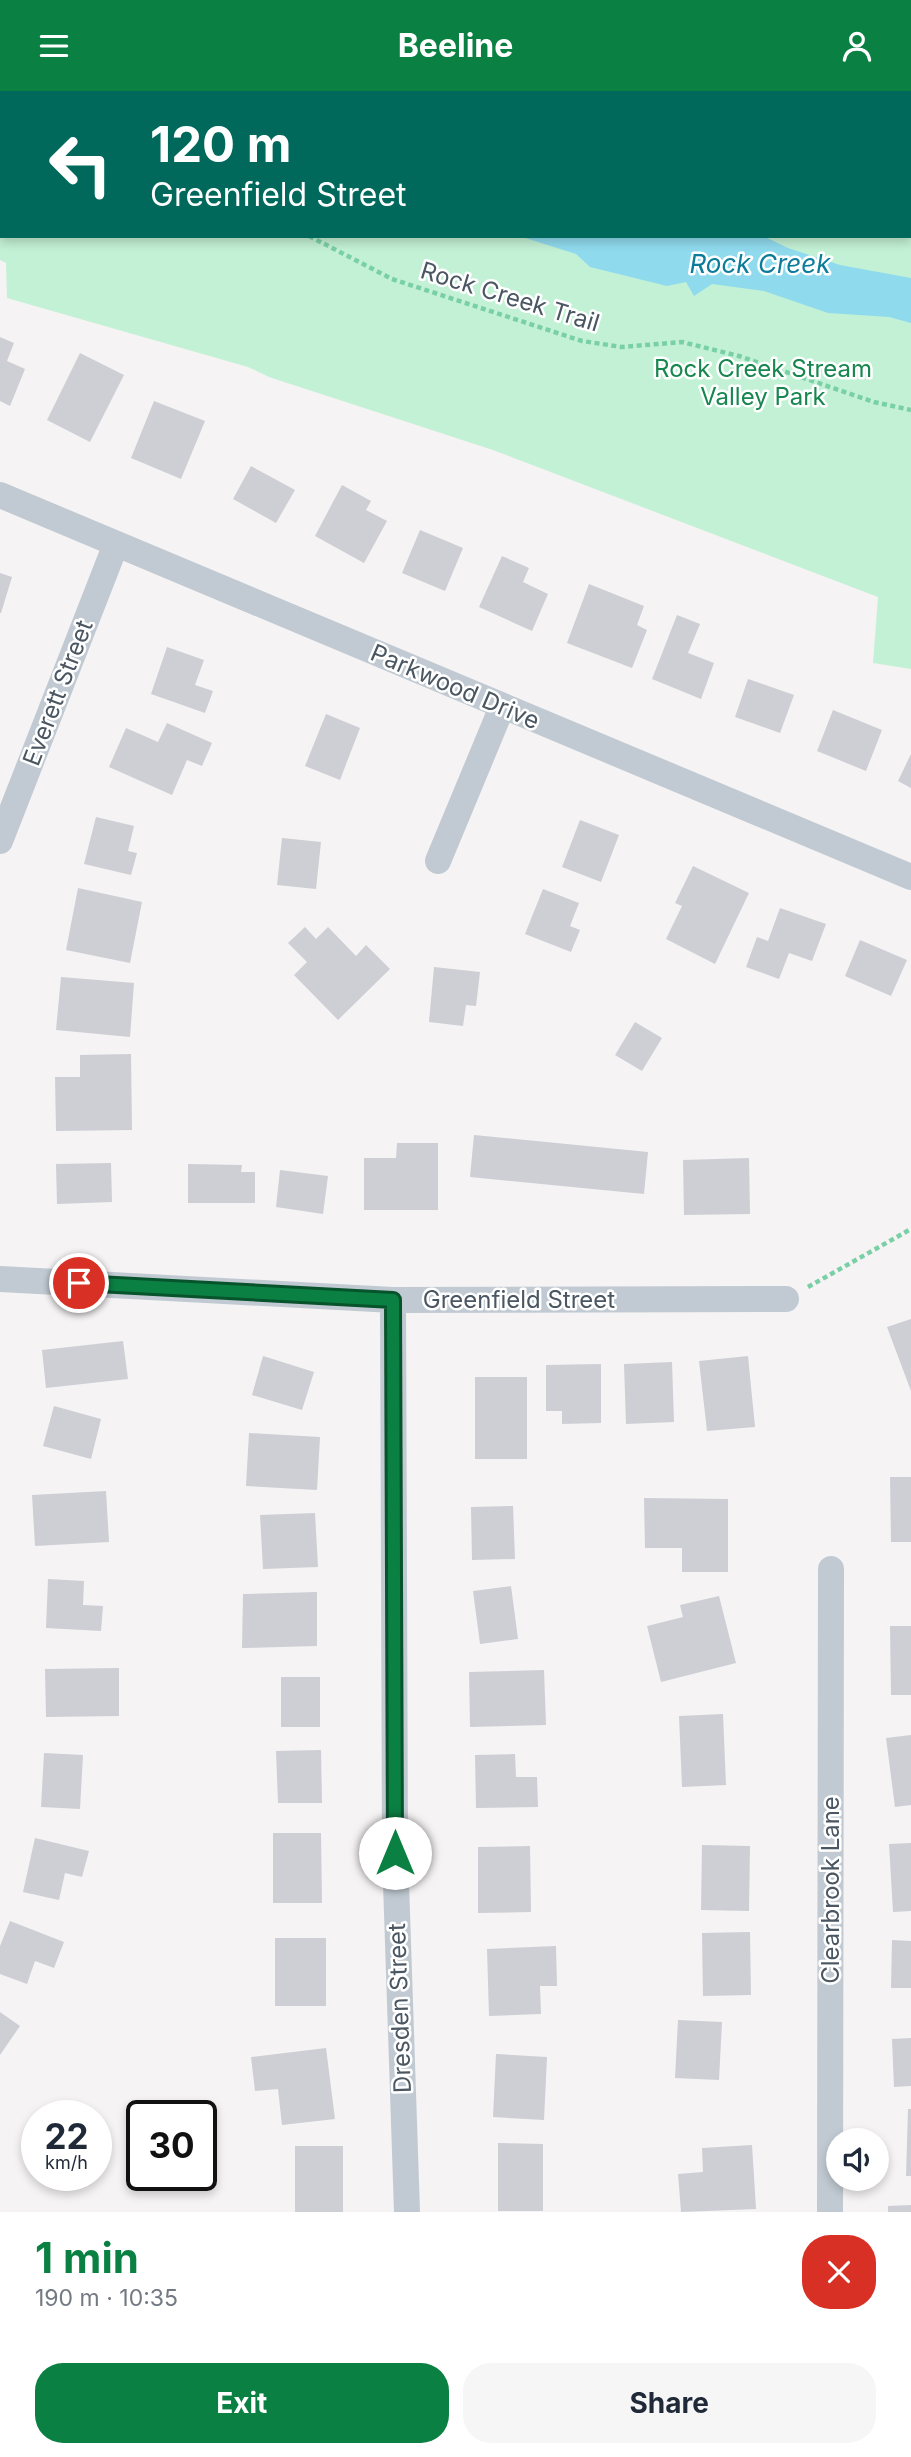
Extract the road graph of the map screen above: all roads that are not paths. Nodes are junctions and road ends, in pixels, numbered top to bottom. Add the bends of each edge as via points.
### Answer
1 (0, 495) edge
2 (116, 544) junction
3 (502, 707) junction
4 (0, 841) edge
5 (438, 861) dead end
6 (911, 877) edge
7 (0, 1279) edge
8 (786, 1299) road end
9 (393, 1300) junction
10 (831, 1569) dead end
11 (407, 2212) edge
12 (830, 2212) edge

1 - 2 street, Parkwood Drive
2 - 3 street, Parkwood Drive
2 - 4 street, Everett Street
3 - 5 street
3 - 6 street, Parkwood Drive
7 - 9 street, Greenfield Street
8 - 9 street, Greenfield Street
9 - 11 street, Dresden Street via 395,1853
10 - 12 street, Clearbrook Lane

